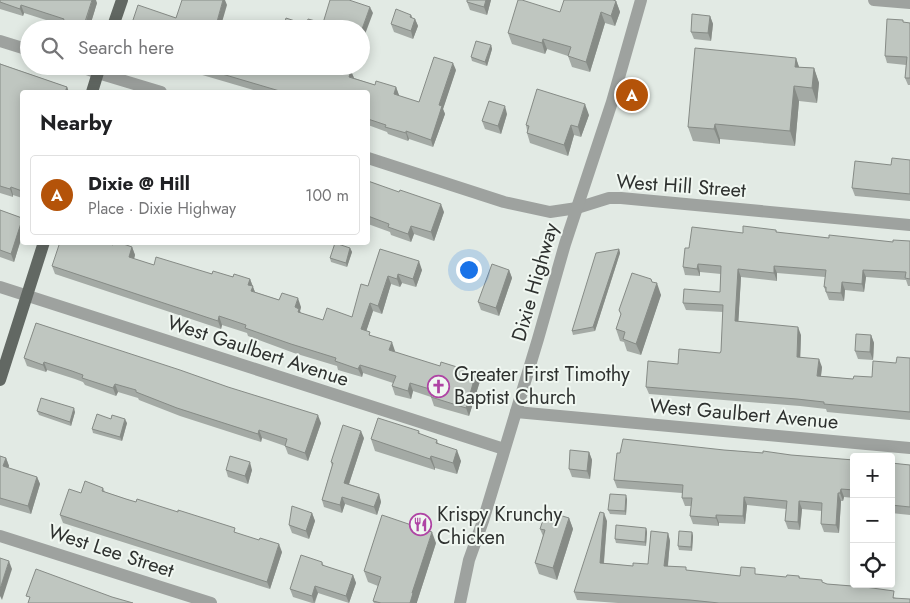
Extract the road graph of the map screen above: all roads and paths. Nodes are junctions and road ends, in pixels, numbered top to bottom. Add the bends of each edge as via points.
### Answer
1 (122, 0) edge
2 (641, 0) edge
3 (874, 0) edge
4 (910, 3) edge
5 (115, 20) edge
6 (0, 41) edge
7 (20, 47) edge
8 (97, 75) edge
9 (115, 75) edge
10 (93, 90) edge
11 (156, 90) edge
12 (370, 159) edge
13 (577, 208) junction
14 (910, 225) edge
15 (43, 245) edge
16 (0, 287) edge
17 (27, 296) junction
18 (0, 380) edge
19 (516, 412) junction
20 (910, 448) edge
21 (504, 449) junction
22 (0, 536) edge
23 (211, 603) edge
24 (460, 603) edge

1 - 5 main road
2 - 13 street, Dixie Highway
3 - 4 street
6 - 7 street
8 - 10 main road
9 - 11 street
12 - 13 street, West Hill Street via 526,208 550,212
13 - 14 street, West Hill Street via 609,198 621,198
13 - 19 street, Dixie Highway
15 - 17 main road
16 - 17 street, West Gaulbert Avenue
17 - 18 main road
17 - 21 street, West Gaulbert Avenue
19 - 20 street, West Gaulbert Avenue
19 - 21 street, Dixie Highway
21 - 24 street, Dixie Highway via 469,560
22 - 23 street, West Lee Street

